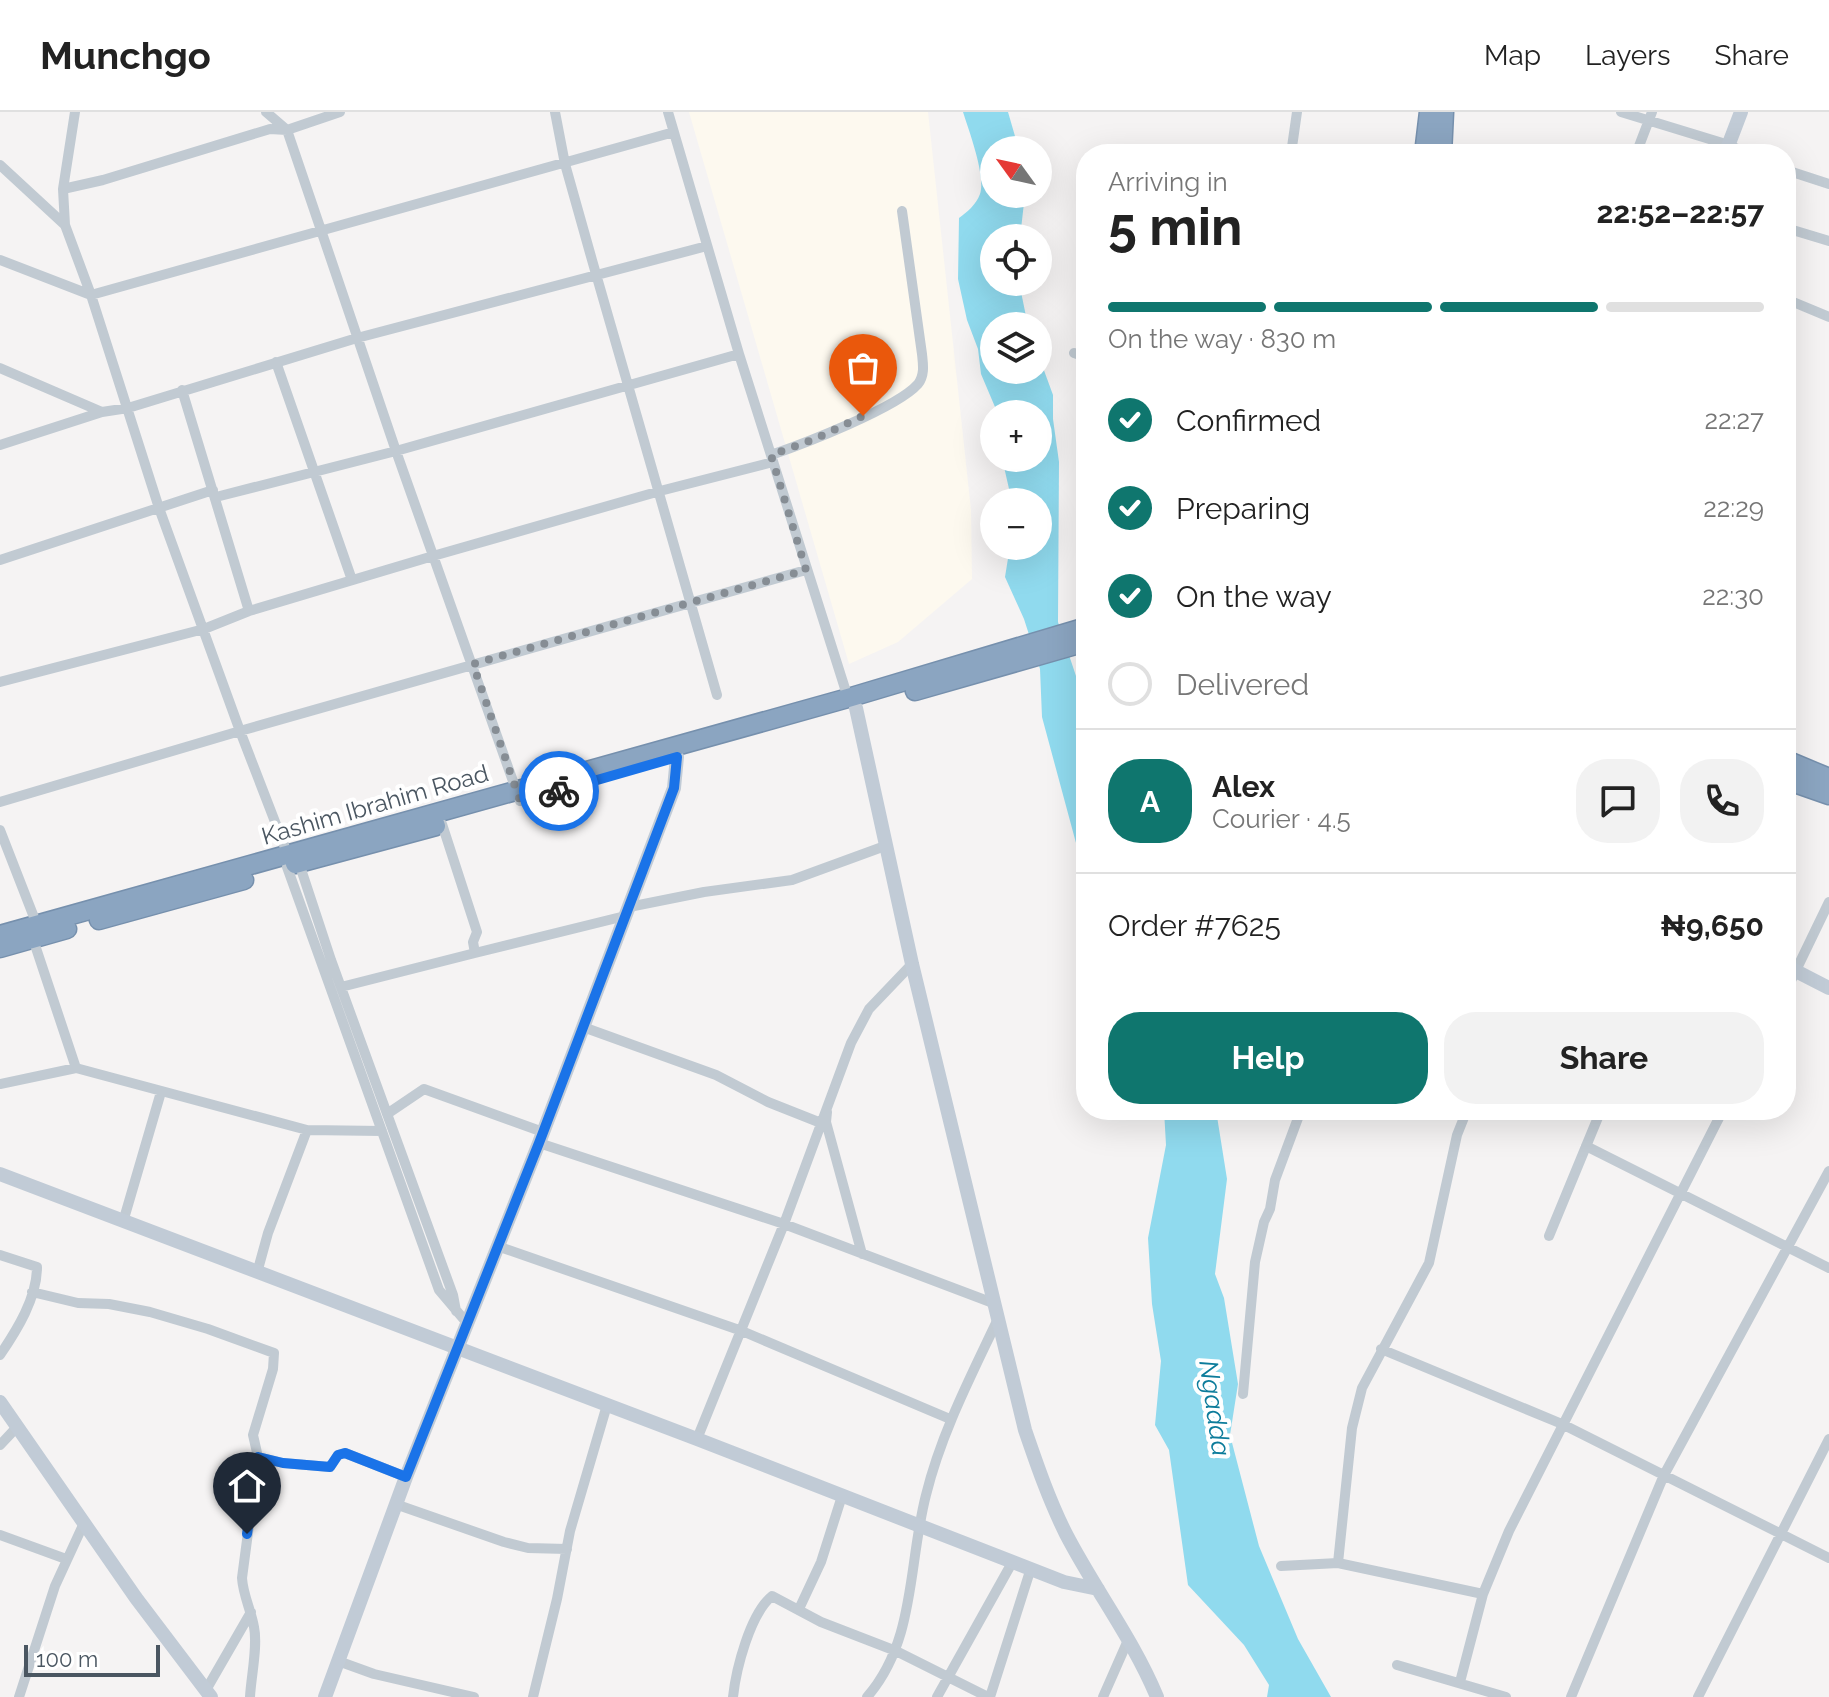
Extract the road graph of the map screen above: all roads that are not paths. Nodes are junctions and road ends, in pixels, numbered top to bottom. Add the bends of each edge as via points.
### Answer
1 (75, 112) edge
2 (266, 112) edge
3 (340, 112) edge
4 (555, 112) edge
5 (668, 112) edge
6 (1297, 112) edge
7 (1432, 112) edge
8 (1444, 112) edge
9 (1621, 112) edge
10 (1741, 112) edge
11 (1651, 116) edge
12 (287, 130) junction
13 (674, 132) junction
14 (1292, 144) edge
15 (1426, 144) edge
16 (1432, 144) edge
17 (1442, 144) edge
18 (1640, 144) edge
19 (1714, 144) edge
20 (1729, 144) edge
21 (565, 164) junction
22 (0, 165) edge
23 (1796, 173) edge
24 (1829, 184) edge
25 (63, 189) junction
26 (902, 211) dead end
27 (65, 225) junction
28 (320, 229) junction
29 (1796, 231) edge
30 (1829, 241) edge
31 (707, 246) junction
32 (0, 260) edge
33 (597, 276) junction
34 (91, 295) junction
35 (1796, 303) edge
36 (1829, 317) edge
37 (357, 338) junction
38 (739, 354) junction
39 (276, 362) junction
40 (0, 368) edge
41 (628, 385) junction
42 (182, 390) junction
43 (128, 408) junction
44 (102, 412) junction
45 (0, 445) edge
46 (396, 451) junction
47 (772, 458) junction
48 (314, 472) junction
49 (660, 491) junction
50 (215, 494) junction
51 (159, 508) junction
52 (433, 556) junction
53 (0, 560) edge
54 (806, 570) junction
55 (352, 580) junction
56 (692, 604) junction
57 (249, 611) junction
58 (204, 629) junction
59 (1076, 631) edge
60 (1076, 644) edge
61 (473, 664) junction
62 (980, 665) junction
63 (0, 682) edge
64 (717, 695) dead end
65 (852, 703) junction
66 (240, 731) junction
67 (677, 757) junction
68 (1796, 764) edge
69 (1829, 778) edge
70 (1796, 784) edge
71 (518, 795) junction
72 (1829, 795) edge
73 (0, 802) edge
74 (442, 824) junction
75 (0, 830) edge
76 (885, 846) junction
77 (291, 862) junction
78 (1829, 902) edge
79 (627, 912) junction
80 (35, 932) junction
81 (0, 935) edge
82 (0, 948) edge
83 (475, 953) junction
84 (1796, 960) edge
85 (912, 964) junction
86 (1796, 972) edge
87 (341, 987) junction
88 (1829, 988) edge
89 (583, 1027) junction
90 (76, 1068) junction
91 (0, 1084) edge
92 (161, 1092) junction
93 (827, 1110) junction
94 (387, 1114) junction
95 (1297, 1120) edge
96 (1463, 1120) edge
97 (1597, 1120) edge
98 (1718, 1120) edge
99 (821, 1123) junction
100 (307, 1130) junction
101 (382, 1131) junction
102 (541, 1138) junction
103 (1586, 1146) junction
104 (1829, 1171) edge
105 (0, 1174) edge
106 (1681, 1192) junction
107 (123, 1222) junction
108 (784, 1224) junction
109 (1549, 1236) dead end
110 (497, 1246) junction
111 (1789, 1248) junction
112 (862, 1254) junction
113 (0, 1255) edge
114 (1829, 1268) edge
115 (257, 1273) junction
116 (32, 1292) junction
117 (993, 1303) junction
118 (462, 1318) junction
119 (997, 1321) junction
120 (742, 1331) junction
121 (456, 1349) junction
122 (1381, 1349) junction
123 (0, 1355) edge
124 (1243, 1394) dead end
125 (0, 1402) edge
126 (607, 1405) junction
127 (950, 1419) junction
128 (1562, 1424) junction
129 (17, 1427) junction
130 (697, 1439) junction
131 (1829, 1439) edge
132 (0, 1445) edge
133 (258, 1457) junction
134 (1664, 1475) junction
135 (406, 1477) junction
136 (842, 1496) junction
137 (398, 1505) junction
138 (84, 1523) junction
139 (919, 1525) junction
140 (0, 1535) edge
141 (1782, 1535) junction
142 (567, 1549) junction
143 (1829, 1558) edge
144 (66, 1559) junction
145 (1013, 1561) junction
146 (1338, 1563) junction
147 (1281, 1566) dead end
148 (1031, 1568) junction
149 (1098, 1589) junction
150 (1483, 1594) junction
151 (799, 1609) junction
152 (251, 1612) junction
153 (1129, 1638) junction
154 (896, 1651) junction
155 (338, 1661) junction
156 (1397, 1665) dead end
157 (948, 1678) junction
158 (1460, 1682) junction
159 (208, 1693) edge
160 (870, 1696) edge
161 (19, 1697) edge
162 (250, 1697) edge
163 (325, 1697) edge
164 (474, 1697) edge
165 (533, 1697) edge
166 (733, 1697) edge
167 (937, 1697) edge
168 (989, 1697) edge
169 (1103, 1697) edge
170 (1157, 1697) edge
171 (1506, 1697) edge
172 (1571, 1697) edge
173 (1698, 1697) edge

1 - 25 street
2 - 12 street
3 - 12 street
4 - 21 street
5 - 13 street
6 - 14 street
7 - 15 highway
7 - 16 highway
8 - 17 highway
9 - 11 street
10 - 20 street
11 - 18 street
11 - 19 street
12 - 25 street via 270,129
12 - 28 street
13 - 21 street
13 - 31 street
21 - 28 street
21 - 33 street
22 - 27 street
23 - 24 street
25 - 27 street
26 - 47 street via 924,371 919,383 887,405
27 - 34 street
28 - 34 street
28 - 37 street
29 - 30 street
31 - 33 street
31 - 38 street
32 - 34 street
33 - 37 street
33 - 41 street
34 - 43 street
35 - 36 street
37 - 39 street
37 - 46 street
38 - 41 street
38 - 47 street
39 - 42 street
39 - 48 street
40 - 44 street
41 - 46 street
41 - 49 street
42 - 43 street
42 - 50 street
43 - 44 street
43 - 51 street
44 - 45 street
46 - 48 street
46 - 52 street
47 - 49 street
47 - 54 street
48 - 50 street
48 - 55 street
49 - 52 street
49 - 56 street
50 - 51 street
50 - 57 street
51 - 53 street
51 - 58 street
52 - 55 street
52 - 61 street
54 - 56 street
54 - 65 street
55 - 57 street
56 - 61 street
56 - 64 street
57 - 58 street
58 - 63 street
58 - 66 street
59 - 62 highway, Kashim Ibrahim Road
60 - 62 highway, Kashim Ibrahim Road
61 - 66 street
61 - 71 street
62 - 65 highway, Kashim Ibrahim Road
65 - 67 highway, Kashim Ibrahim Road
65 - 71 highway, Kashim Ibrahim Road
65 - 76 street
66 - 73 street
66 - 77 street
67 - 71 highway, Kashim Ibrahim Road
67 - 79 street via 674,788
68 - 69 highway
70 - 72 highway
71 - 74 highway, Kashim Ibrahim Road
71 - 77 highway, Kashim Ibrahim Road
74 - 77 highway, Kashim Ibrahim Road
74 - 83 street via 477,932
75 - 80 street
76 - 79 street via 792,880 704,892
76 - 85 street
77 - 80 highway, Kashim Ibrahim Road
77 - 87 street
77 - 101 street
78 - 84 street
79 - 83 street
79 - 89 street
80 - 81 highway, Kashim Ibrahim Road
80 - 82 highway, Kashim Ibrahim Road
80 - 90 street
83 - 87 street
85 - 93 street via 868,1011
85 - 117 street
86 - 88 street
87 - 94 street
89 - 99 street via 716,1075
89 - 102 street
90 - 91 street
90 - 92 street
92 - 100 street
92 - 107 street
93 - 99 street
93 - 112 street
94 - 102 street via 424,1089
94 - 118 street
95 - 124 street via 1275,1180 1255,1262
96 - 122 street via 1429,1263
97 - 103 street
98 - 106 street
99 - 108 street
100 - 101 street
100 - 115 street
101 - 118 street via 439,1290
102 - 108 street
102 - 110 street
103 - 106 street
103 - 109 street
104 - 111 street
105 - 107 street
106 - 111 street
106 - 128 street
107 - 115 street
108 - 112 street
108 - 120 street
110 - 118 street
110 - 120 street
111 - 114 street
111 - 134 street
112 - 117 street
113 - 116 street via 37,1267
115 - 121 street
116 - 123 street
116 - 133 street via 150,1312 274,1353 253,1435
117 - 119 street
118 - 121 street
119 - 127 street
119 - 149 street via 1044,1484
120 - 127 street
120 - 130 street
121 - 126 street
121 - 135 street
122 - 128 street
122 - 146 street via 1362,1388 1352,1428
125 - 129 street
126 - 130 street
126 - 142 street
127 - 139 street
128 - 134 street
128 - 150 street
129 - 132 street
129 - 138 street
130 - 136 street
131 - 141 street
133 - 135 street via 330,1467 345,1453
133 - 152 street via 242,1578
134 - 141 street
134 - 172 street
135 - 137 street
136 - 139 street
136 - 151 street
137 - 142 street via 504,1542
137 - 155 street
138 - 144 street
138 - 159 street
139 - 145 street
139 - 154 street
140 - 144 street
141 - 143 street
141 - 173 street
142 - 165 street
144 - 161 street
145 - 148 street
145 - 157 street
146 - 147 street
146 - 150 street
148 - 149 street
148 - 168 street
149 - 153 street
150 - 158 street
151 - 154 street
151 - 166 street via 772,1596 766,1601 744,1647
152 - 159 street
152 - 162 street via 255,1630
153 - 169 street
153 - 170 street
154 - 157 street
154 - 160 street
155 - 163 street
155 - 164 street
156 - 158 street
157 - 167 street
157 - 168 street
158 - 171 street

